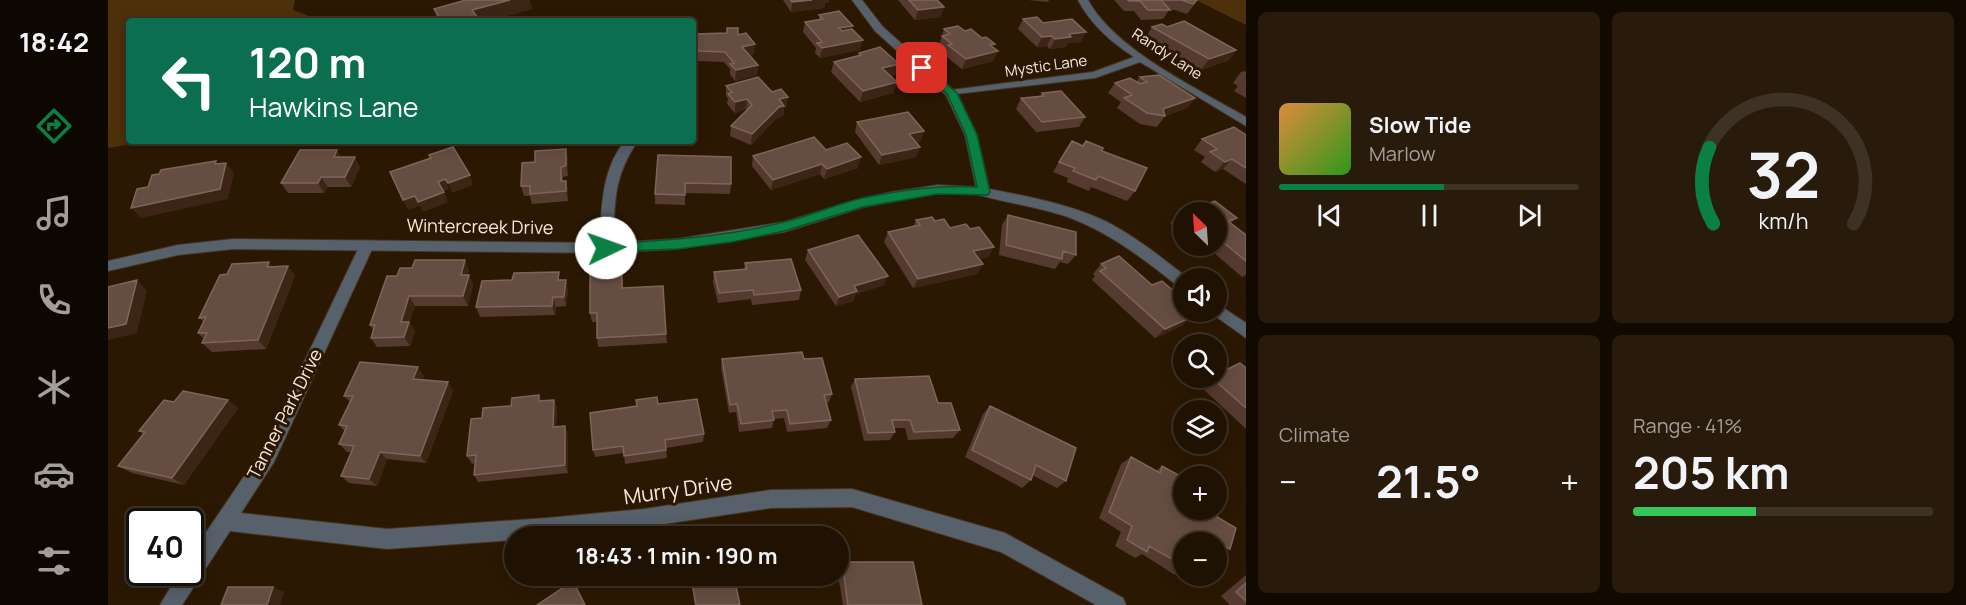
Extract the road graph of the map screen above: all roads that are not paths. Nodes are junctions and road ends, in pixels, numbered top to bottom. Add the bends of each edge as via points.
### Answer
1 (857, 0) edge
2 (1083, 0) edge
3 (1142, 58) junction
4 (951, 93) junction
5 (1246, 122) edge
6 (630, 144) edge
7 (984, 192) junction
8 (367, 245) junction
9 (606, 248) junction
10 (108, 266) edge
11 (1173, 274) edge
12 (1227, 317) edge
13 (1246, 332) edge
14 (225, 521) junction
15 (170, 605) edge
16 (1116, 605) edge

1 - 4 street via 879,29
2 - 3 street, Randy Lane via 1107,33
3 - 4 street, Mystic Lane via 1095,75
3 - 5 street, Randy Lane
4 - 7 street via 971,135
6 - 9 street via 613,172
7 - 9 street, Wintercreek Drive via 938,189 863,203 784,227 732,237
7 - 11 street, Wintercreek Drive via 1052,207 1099,225
8 - 9 street, Wintercreek Drive
8 - 10 street, Wintercreek Drive via 233,244 178,250
8 - 14 street, Tanner Park Drive via 267,456
12 - 13 street
14 - 15 street, Tanner Park Drive
14 - 16 street, Murry Drive via 387,539 644,518 771,499 852,498 1005,543

